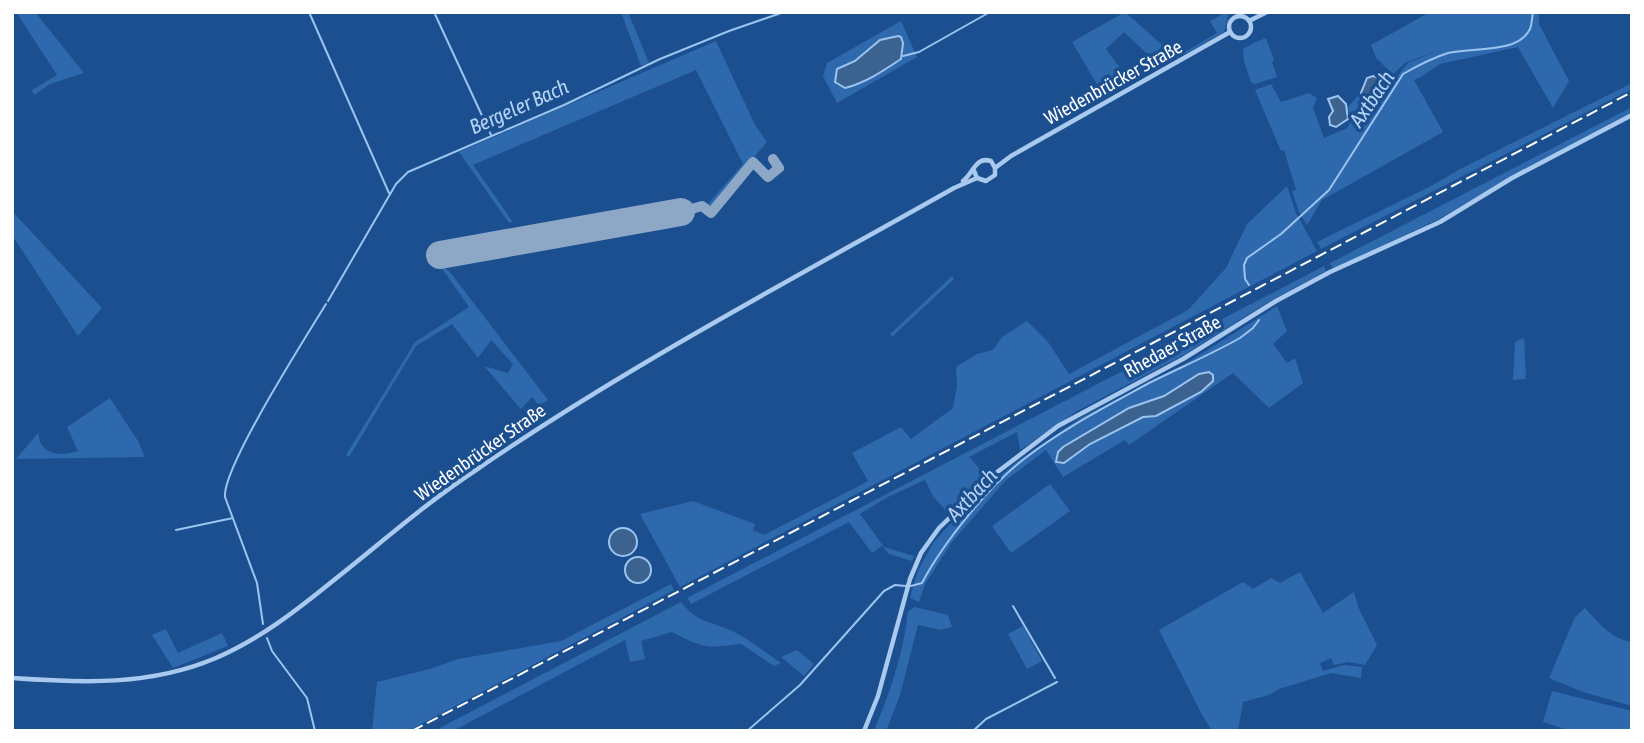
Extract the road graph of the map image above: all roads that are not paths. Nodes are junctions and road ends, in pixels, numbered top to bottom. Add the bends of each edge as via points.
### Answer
1 (1266, 12) edge
2 (1249, 21) junction
3 (1230, 32) junction
4 (1632, 115) edge
5 (994, 165) junction
6 (974, 171) junction
7 (977, 178) junction
8 (954, 188) junction
9 (12, 678) edge
10 (863, 731) edge

1 - 2 street
2 - 3 street via 1235,17
2 - 3 street via 1247,35 1238,37
3 - 5 street, Wiedenbrücker Straße
4 - 10 street, Rhedaer Straße via 1440,222 1330,272 1183,359 1080,412 1028,447 939,528 921,553
5 - 6 street via 979,161
5 - 7 street via 995,175 990,180
6 - 7 street
6 - 8 street
7 - 8 street
8 - 9 street, Wiedenbrücker Straße via 568,409 446,490 298,609 234,649 180,671 138,680 89,683

